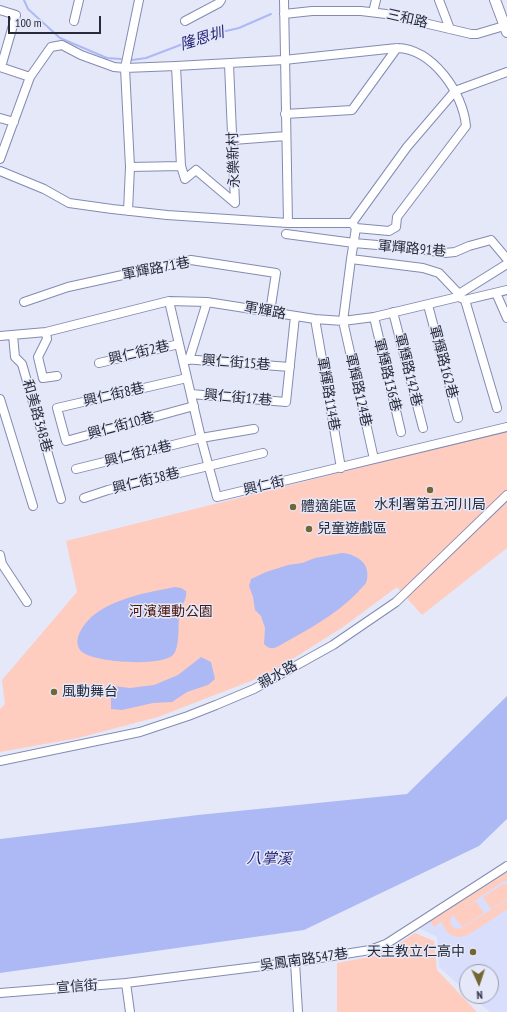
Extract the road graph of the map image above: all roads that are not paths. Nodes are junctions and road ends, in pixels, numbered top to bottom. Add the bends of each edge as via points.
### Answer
1 (79, 0) edge
2 (139, 0) edge
3 (221, 0) edge
4 (284, 0) edge
5 (376, 0) edge
6 (438, 0) edge
7 (495, 0) edge
8 (0, 10) edge
9 (373, 12) junction
10 (284, 14) junction
11 (74, 21) dead end
12 (185, 21) dead end
13 (450, 28) junction
14 (506, 29) edge
15 (396, 48) junction
16 (284, 60) junction
17 (229, 64) junction
18 (176, 66) junction
19 (0, 67) edge
20 (125, 68) junction
21 (507, 72) edge
22 (30, 77) junction
23 (455, 91) junction
24 (285, 114) junction
25 (0, 118) edge
26 (14, 122) junction
27 (286, 136) junction
28 (233, 140) junction
29 (0, 159) edge
30 (181, 166) junction
31 (130, 167) junction
32 (0, 171) edge
33 (128, 211) junction
34 (288, 223) junction
35 (354, 225) junction
36 (286, 234) dead end
37 (354, 243) junction
38 (351, 259) junction
39 (507, 259) edge
40 (507, 264) edge
41 (507, 290) edge
42 (496, 293) junction
43 (460, 297) junction
44 (169, 301) junction
45 (24, 302) dead end
46 (207, 302) junction
47 (428, 305) junction
48 (270, 312) junction
49 (393, 312) junction
50 (295, 316) junction
51 (374, 317) junction
52 (507, 318) edge
53 (315, 319) junction
54 (343, 321) junction
55 (46, 332) junction
56 (13, 335) junction
57 (0, 336) edge
58 (179, 344) junction
59 (186, 360) junction
60 (99, 363) dead end
61 (290, 367) junction
62 (57, 376) dead end
63 (187, 378) junction
64 (191, 394) junction
65 (0, 400) edge
66 (194, 406) junction
67 (497, 408) dead end
68 (458, 418) dead end
69 (61, 424) joint
70 (507, 427) edge
71 (423, 428) dead end
72 (254, 430) dead end
73 (401, 432) dead end
74 (201, 438) junction
75 (263, 453) dead end
76 (374, 459) junction
77 (208, 465) junction
78 (341, 468) junction
79 (76, 469) dead end
80 (507, 495) edge
81 (84, 498) dead end
82 (61, 499) dead end
83 (33, 506) dead end
84 (0, 556) edge
85 (27, 602) dead end
86 (0, 761) edge
87 (507, 866) edge
88 (295, 962) junction
89 (126, 983) junction
90 (0, 993) edge
91 (130, 1012) edge
92 (298, 1012) edge

1 - 11 street
2 - 20 street
3 - 12 street
4 - 10 street
5 - 9 street
6 - 13 street
7 - 14 main road
8 - 19 street via 16,15
9 - 10 street, 三和路 via 312,11
9 - 13 street, 三和路
10 - 16 street
13 - 14 street, 三和路 via 471,34
15 - 16 street
15 - 23 street via 419,53 449,80
15 - 24 street via 352,110
16 - 17 street
16 - 24 street
17 - 18 street
17 - 28 street, 永樂新村
18 - 20 street
18 - 30 street
19 - 22 street
20 - 22 street via 114,67 81,55 62,44 51,47
20 - 31 street
21 - 23 street
22 - 26 street
23 - 35 street via 407,147
23 - 35 street via 465,115 466,126 397,216 396,227 389,231
24 - 27 street
25 - 26 street
26 - 29 street
27 - 28 street
27 - 34 street
28 - 30 street, 永樂新村 via 235,203 196,170 185,179
30 - 31 street
31 - 33 street
32 - 33 street via 44,188 69,202
33 - 34 street
34 - 35 street
35 - 37 street
36 - 37 street, 軍輝路91巷
37 - 38 street
37 - 39 street, 軍輝路91巷 via 445,253 491,240
38 - 43 street via 439,272
38 - 54 street
40 - 43 street, 軍輝路
41 - 42 street
42 - 43 street
42 - 52 street
43 - 47 street, 軍輝路
43 - 67 street
44 - 46 street, 軍輝路
44 - 55 street, 軍輝路
44 - 58 street, 興仁街
45 - 48 street, 軍輝路71巷 via 68,287 191,260 276,273
46 - 48 street, 軍輝路
46 - 59 street
47 - 49 street, 軍輝路
47 - 68 street, 軍輝路162巷
48 - 50 street, 軍輝路
49 - 51 street, 軍輝路
49 - 71 street, 軍輝路142巷
50 - 53 street, 軍輝路
50 - 61 street
51 - 54 street, 軍輝路
51 - 73 street, 軍輝路136巷
53 - 54 street, 軍輝路
53 - 78 street, 軍輝路114巷
54 - 76 street, 軍輝路124巷
55 - 56 street, 軍輝路
55 - 62 street via 47,339 38,357 43,378
56 - 57 street, 軍輝路
56 - 82 street, 和美路348巷 via 15,357 22,364
58 - 59 street, 興仁街
58 - 60 street, 興仁街2巷
59 - 61 street, 興仁街15巷
59 - 63 street, 興仁街
61 - 64 street, 興仁街17巷 via 286,402
63 - 64 street, 興仁街
63 - 69 street, 興仁街8巷 via 57,408
64 - 66 street, 興仁街
65 - 83 street
66 - 69 street, 興仁街10巷 via 66,441
66 - 74 street, 興仁街
70 - 76 street, 興仁街
72 - 74 street, 興仁街24巷
74 - 77 street, 興仁街
74 - 79 street, 興仁街24巷
75 - 77 street, 興仁街38巷
76 - 78 street, 興仁街
77 - 78 street, 興仁街 via 217,497
77 - 81 street, 興仁街38巷
80 - 86 street, 親水路 via 396,602 333,645 254,689 140,732
84 - 85 street via 2,564
87 - 88 street, 吳鳳南路547巷 via 386,944 370,950
88 - 89 street, 吳鳳南路547巷
88 - 92 street
89 - 90 street, 宣信街
89 - 91 street

